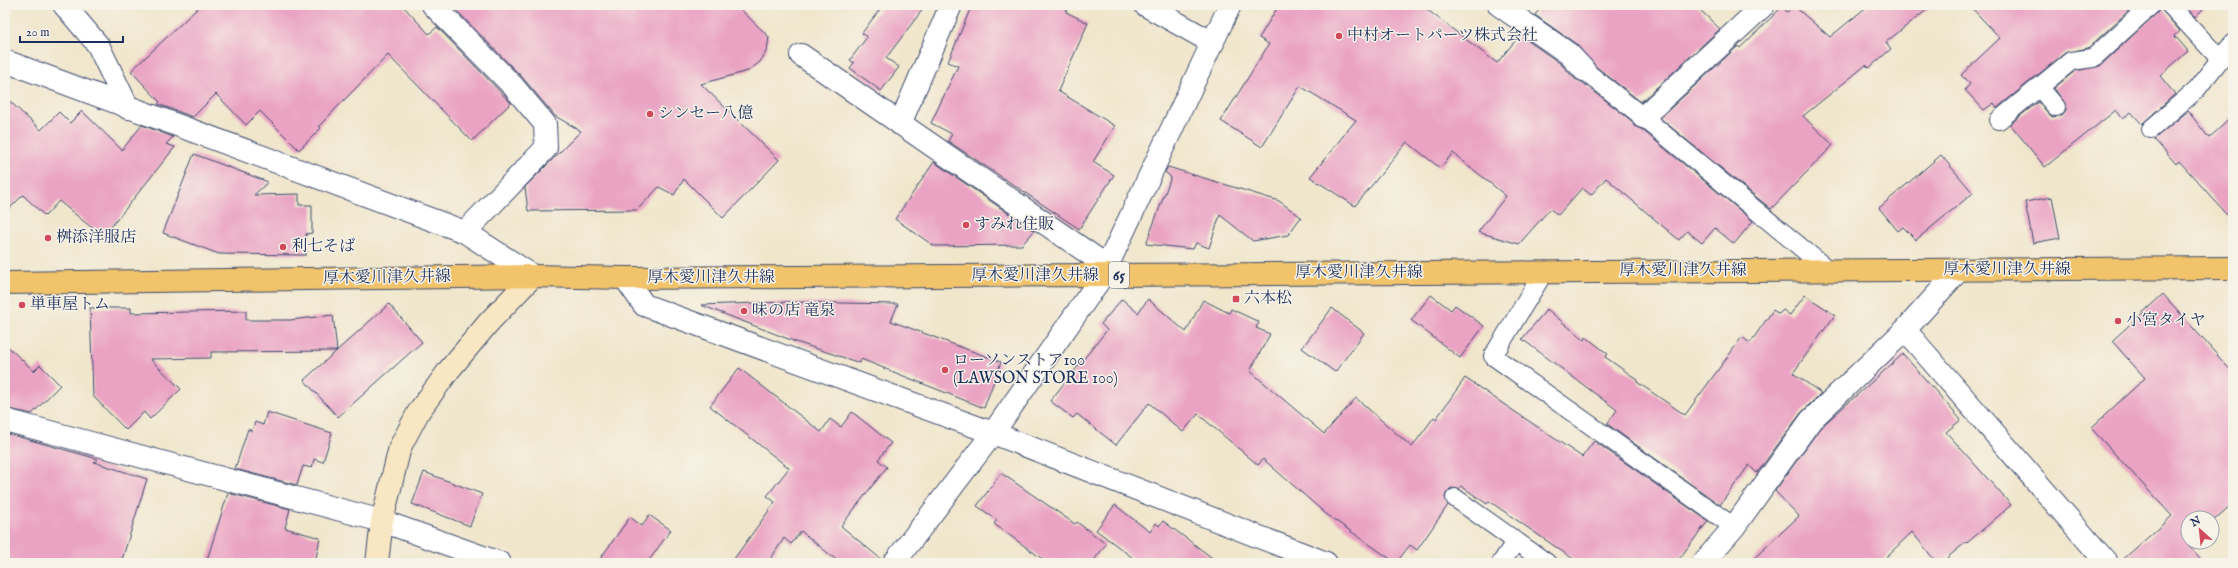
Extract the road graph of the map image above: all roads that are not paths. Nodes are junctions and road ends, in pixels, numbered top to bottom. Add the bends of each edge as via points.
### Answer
1 (433, 5) edge
2 (951, 5) edge
3 (1145, 5) edge
4 (1230, 5) edge
5 (1499, 5) edge
6 (1764, 5) edge
7 (2151, 5) edge
8 (2170, 5) edge
9 (69, 7) edge
10 (1213, 43) junction
11 (2233, 43) edge
12 (801, 55) dead end
13 (2220, 58) junction
14 (5, 61) edge
15 (1584, 70) joint
16 (2040, 88) junction
17 (2056, 107) dead end
18 (128, 108) junction
19 (1643, 116) junction
20 (1999, 120) dead end
21 (900, 124) junction
22 (2151, 129) dead end
23 (465, 232) junction
24 (2233, 268) edge
25 (1827, 270) junction
26 (1959, 270) junction
27 (1105, 271) junction
28 (1544, 272) junction
29 (533, 276) junction
30 (625, 278) junction
31 (5, 283) edge
32 (1905, 330) junction
33 (5, 420) edge
34 (993, 433) junction
35 (1455, 498) dead end
36 (382, 521) junction
37 (1734, 527) junction
38 (1516, 541) junction
39 (377, 563) edge
40 (500, 563) edge
41 (894, 563) edge
42 (1326, 563) edge
43 (1501, 563) edge
44 (1547, 563) edge
45 (1703, 563) edge
46 (2107, 563) edge

1 - 23 street via 513,86 545,124 546,148
2 - 21 street
3 - 10 street
4 - 10 street
5 - 15 street via 1569,54
6 - 19 street
7 - 16 lane via 2093,58 2071,61
8 - 13 lane
9 - 18 street via 98,45
10 - 27 street
11 - 13 lane
12 - 21 street
13 - 22 lane via 2196,90
14 - 18 street
15 - 19 lane
16 - 17 lane
16 - 20 lane
18 - 23 street
19 - 25 lane
21 - 27 street
23 - 29 street
24 - 26 main road, 厚木愛川津久井線 / 65
25 - 26 main road, 厚木愛川津久井線 / 65
25 - 28 main road, 厚木愛川津久井線 / 65
26 - 32 street
27 - 28 main road, 厚木愛川津久井線 / 65
27 - 30 main road, 厚木愛川津久井線 / 65
27 - 34 street
28 - 37 lane via 1493,356
29 - 30 main road, 厚木愛川津久井線 / 65
29 - 31 main road, 厚木愛川津久井線 / 65
29 - 36 street via 489,322 419,411 400,447
30 - 34 street via 644,305
32 - 37 street via 1812,420
32 - 46 street
33 - 36 street
34 - 41 street
34 - 42 street
35 - 38 lane
36 - 39 street
36 - 40 street
37 - 45 street
38 - 43 lane
38 - 44 lane

